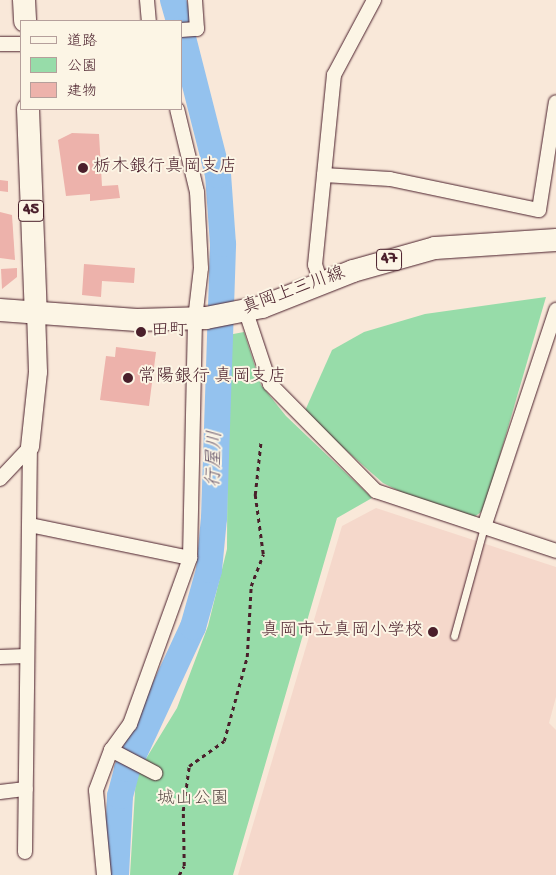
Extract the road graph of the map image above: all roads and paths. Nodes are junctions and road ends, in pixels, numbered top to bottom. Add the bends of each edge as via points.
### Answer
1 (24, 0) edge
2 (147, 0) edge
3 (195, 0) edge
4 (374, 0) edge
5 (25, 20) edge
6 (149, 20) edge
7 (187, 29) edge
8 (0, 44) edge
9 (20, 44) edge
10 (556, 102) edge
11 (28, 110) edge
12 (177, 110) edge
13 (324, 175) junction
14 (556, 240) edge
15 (321, 283) junction
16 (0, 310) edge
17 (556, 310) edge
18 (36, 313) junction
19 (238, 313) junction
20 (201, 318) junction
21 (261, 440) dead end
22 (30, 447) junction
23 (0, 479) edge
24 (30, 525) junction
25 (484, 527) junction
26 (556, 550) edge
27 (190, 558) junction
28 (454, 636) dead end
29 (26, 656) junction
30 (0, 657) edge
31 (111, 750) junction
32 (155, 772) dead end
33 (26, 789) junction
34 (0, 792) edge
35 (25, 852) dead end
36 (104, 875) edge
37 (179, 875) edge

1 - 5 main road
2 - 6 street
3 - 7 street via 197,29
4 - 13 street via 334,75
8 - 9 street
10 - 13 street via 539,210 390,179
11 - 18 main road, 45
12 - 20 street via 192,166 200,229
13 - 15 street via 315,265
14 - 15 main road, 真岡上三川線 / 47 via 435,248
15 - 19 main road, 真岡上三川線 / 47
16 - 18 main road, 真岡上三川線 / 47
17 - 25 street
18 - 20 main road, 真岡上三川線 / 47
18 - 22 street via 38,372
19 - 20 main road, 真岡上三川線 / 47
19 - 25 street via 270,384 376,491
20 - 27 street
21 - 37 path via 255,495 263,554 251,586 247,657 224,741 189,766 183,811 184,866
22 - 23 street
22 - 24 street
24 - 27 street
24 - 29 street
25 - 26 street
25 - 28 lane
27 - 31 street via 130,724
29 - 30 street
29 - 33 street
31 - 32 street
31 - 36 street via 96,796
33 - 34 street
33 - 35 street

